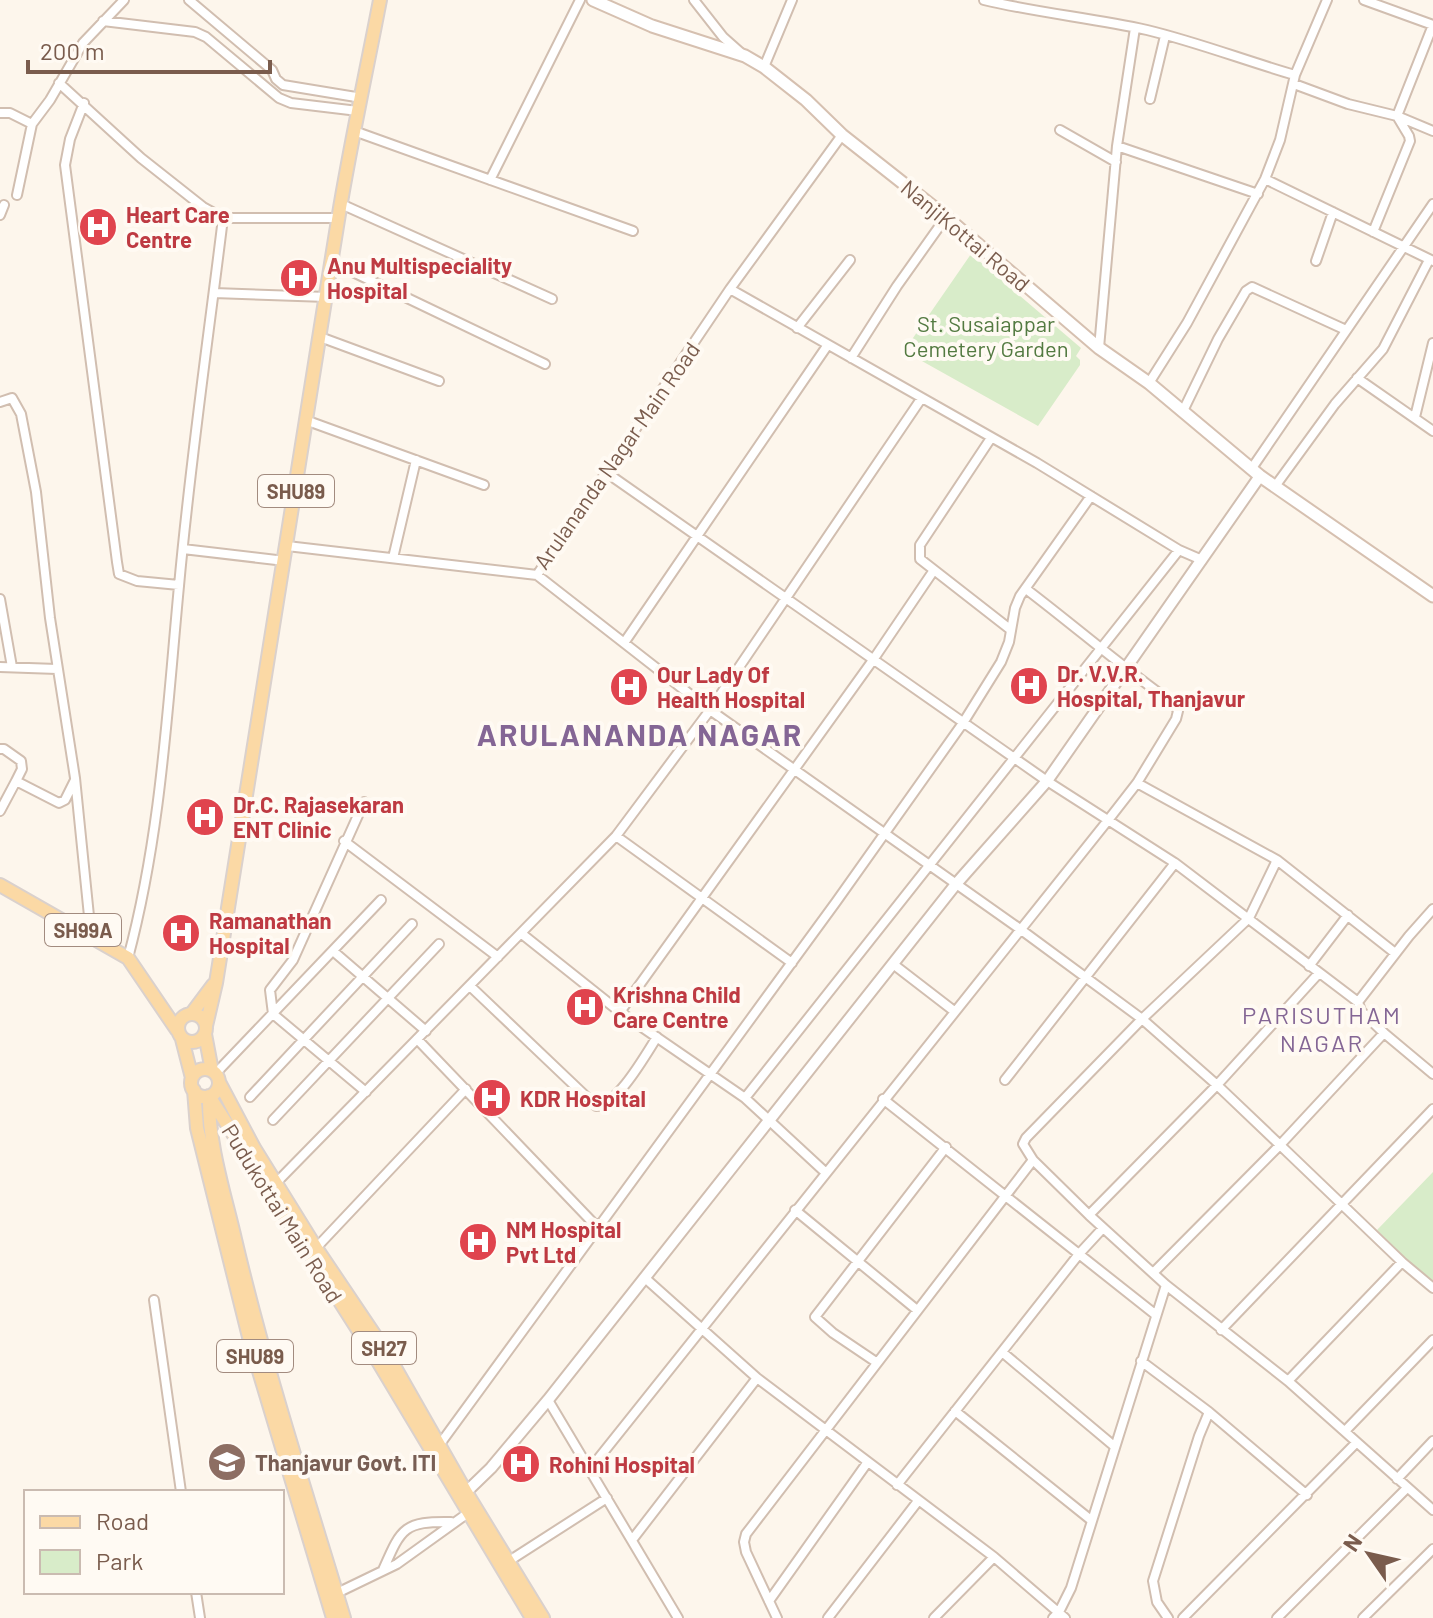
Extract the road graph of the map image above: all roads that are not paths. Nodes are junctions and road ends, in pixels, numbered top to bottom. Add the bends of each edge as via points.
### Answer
1 (124, 0) edge
2 (189, 0) edge
3 (380, 0) edge
4 (580, 0) edge
5 (593, 0) edge
6 (694, 0) edge
7 (792, 0) edge
8 (984, 0) edge
9 (1327, 0) edge
10 (1364, 0) edge
11 (103, 21) junction
12 (1135, 28) junction
13 (1165, 36) junction
14 (745, 56) junction
15 (764, 67) junction
16 (1294, 79) junction
17 (59, 83) junction
18 (1150, 99) dead end
19 (84, 103) junction
20 (360, 105) junction
21 (0, 113) edge
22 (1397, 116) junction
23 (32, 124) junction
24 (1060, 130) dead end
25 (354, 131) junction
26 (1433, 131) edge
27 (842, 135) junction
28 (1117, 146) junction
29 (1116, 162) junction
30 (1265, 179) junction
31 (490, 180) junction
32 (1258, 194) junction
33 (17, 195) dead end
34 (341, 204) junction
35 (1433, 204) edge
36 (4, 205) dead end
37 (1333, 212) junction
38 (0, 215) edge
39 (946, 217) junction
40 (223, 218) junction
41 (339, 218) junction
42 (633, 231) dead end
43 (1373, 232) junction
44 (1404, 247) junction
45 (850, 260) dead end
46 (1431, 260) edge
47 (1316, 261) dead end
48 (332, 262) junction
49 (730, 289) junction
50 (214, 293) junction
51 (327, 297) junction
52 (552, 299) dead end
53 (797, 328) junction
54 (1346, 330) junction
55 (320, 337) junction
56 (1433, 343) edge
57 (827, 346) junction
58 (1099, 348) junction
59 (851, 358) junction
60 (545, 364) dead end
61 (1357, 378) junction
62 (439, 381) dead end
63 (1149, 383) junction
64 (921, 399) junction
65 (0, 402) edge
66 (1183, 411) junction
67 (1415, 417) junction
68 (308, 421) junction
69 (1433, 431) edge
70 (991, 438) junction
71 (416, 460) junction
72 (1256, 472) junction
73 (607, 473) junction
74 (484, 485) dead end
75 (1276, 485) junction
76 (1091, 496) junction
77 (697, 536) junction
78 (287, 546) junction
79 (183, 549) junction
80 (1179, 550) junction
81 (393, 558) junction
82 (1202, 560) junction
83 (285, 561) junction
84 (934, 570) junction
85 (537, 575) junction
86 (179, 585) junction
87 (1026, 589) junction
88 (1433, 596) edge
89 (0, 599) edge
90 (787, 599) junction
91 (1011, 630) junction
92 (624, 643) junction
93 (1102, 647) junction
94 (873, 660) junction
95 (0, 667) edge
96 (12, 667) junction
97 (57, 669) junction
98 (1125, 670) junction
99 (710, 710) junction
100 (963, 723) junction
101 (0, 749) edge
102 (1014, 757) junction
103 (794, 770) junction
104 (75, 778) junction
105 (16, 781) junction
106 (1047, 781) junction
107 (1137, 783) junction
108 (364, 802) dead end
109 (0, 811) edge
110 (1109, 819) junction
111 (885, 834) junction
112 (616, 836) junction
113 (344, 841) junction
114 (1277, 860) junction
115 (1175, 863) junction
116 (930, 866) junction
117 (956, 884) junction
118 (0, 885) edge
119 (700, 899) junction
120 (381, 900) dead end
121 (1433, 909) edge
122 (1348, 915) junction
123 (1249, 918) junction
124 (412, 924) dead end
125 (1020, 929) junction
126 (522, 934) junction
127 (97, 938) junction
128 (439, 944) dead end
129 (333, 951) junction
130 (1395, 953) junction
131 (498, 957) junction
132 (128, 958) junction
133 (792, 963) junction
134 (893, 964) junction
135 (1309, 966) junction
136 (1319, 973) junction
137 (362, 976) junction
138 (1085, 979) junction
139 (216, 983) junction
140 (470, 986) junction
141 (151, 992) junction
142 (387, 998) junction
143 (1358, 1002) junction
144 (954, 1011) junction
145 (620, 1012) junction
146 (188, 1014) junction
147 (273, 1014) junction
148 (1142, 1019) junction
149 (205, 1030) junction
150 (426, 1031) junction
151 (1384, 1033) junction
152 (180, 1034) junction
153 (657, 1037) junction
154 (303, 1039) junction
155 (417, 1039) junction
156 (328, 1060) junction
157 (711, 1073) junction
158 (1433, 1074) edge
159 (215, 1076) junction
160 (1005, 1080) dead end
161 (193, 1084) junction
162 (1217, 1085) junction
163 (466, 1089) junction
164 (366, 1092) junction
165 (209, 1096) junction
166 (250, 1097) dead end
167 (745, 1098) junction
168 (883, 1099) junction
169 (1433, 1109) edge
170 (273, 1120) dead end
171 (769, 1121) junction
172 (1280, 1145) junction
173 (946, 1147) junction
174 (1033, 1160) junction
175 (825, 1172) junction
176 (272, 1187) junction
177 (1006, 1195) junction
178 (1343, 1205) junction
179 (795, 1210) junction
180 (1089, 1215) junction
181 (598, 1228) junction
182 (1103, 1228) junction
183 (316, 1248) junction
184 (1079, 1254) junction
185 (857, 1262) junction
186 (1402, 1262) junction
187 (1153, 1273) junction
188 (645, 1278) junction
189 (1166, 1285) junction
190 (1433, 1288) edge
191 (154, 1300) dead end
192 (917, 1310) junction
193 (1156, 1315) junction
194 (702, 1326) junction
195 (1221, 1330) junction
196 (1433, 1340) edge
197 (1002, 1352) junction
198 (381, 1355) junction
199 (1141, 1361) junction
200 (876, 1362) junction
201 (757, 1378) junction
202 (1288, 1381) junction
203 (548, 1400) junction
204 (955, 1411) junction
205 (1209, 1412) junction
206 (824, 1430) junction
207 (1346, 1430) junction
208 (1433, 1441) edge
209 (1356, 1443) junction
210 (440, 1444) junction
211 (1114, 1446) junction
212 (867, 1463) junction
213 (590, 1469) junction
214 (1397, 1479) junction
215 (897, 1485) junction
216 (1407, 1488) junction
217 (181, 1490) edge
218 (1307, 1495) junction
219 (463, 1497) junction
220 (607, 1498) junction
221 (918, 1501) junction
222 (1433, 1510) edge
223 (468, 1513) junction
224 (1091, 1520) junction
225 (453, 1522) junction
226 (632, 1540) junction
227 (1433, 1549) edge
228 (994, 1557) junction
229 (509, 1561) junction
230 (383, 1571) junction
231 (337, 1593) junction
232 (196, 1594) edge
233 (769, 1601) junction
234 (536, 1616) edge
235 (1059, 1616) edge
236 (200, 1618) edge
237 (333, 1618) edge
238 (344, 1618) edge
239 (678, 1618) edge
240 (777, 1618) edge
241 (828, 1618) edge
242 (934, 1618) edge
243 (1168, 1618) edge
244 (1183, 1618) edge
245 (1277, 1618) edge
246 (1363, 1618) edge

1 - 11 street
2 - 20 street via 283,85
3 - 20 main road, SHU89
4 - 31 street
5 - 14 main road, NanjiKottai Road via 652,26
6 - 14 street
7 - 15 street
8 - 12 street
9 - 16 street
10 - 22 street via 1433,25
11 - 17 street
11 - 20 street via 195,32 291,103
12 - 13 street
12 - 28 street
13 - 16 street
13 - 18 street
14 - 15 main road, NanjiKottai Road
15 - 27 main road, NanjiKottai Road
16 - 22 street via 1348,104
16 - 30 street
17 - 19 street
17 - 23 street
19 - 40 street via 141,158
19 - 86 street via 65,165 119,574
20 - 25 main road, SHU89
21 - 23 street
22 - 26 street
22 - 43 street via 1410,141
23 - 33 street
24 - 29 street
25 - 31 street
25 - 34 main road, SHU89
27 - 39 main road, NanjiKottai Road
27 - 49 street, Arulananda Nagar Main Road
28 - 29 street
28 - 32 street
29 - 58 street
30 - 32 street
30 - 37 street
31 - 42 street
32 - 63 street
34 - 41 main road, SHU89
34 - 52 street
35 - 44 street
36 - 38 street
37 - 43 street
37 - 47 street
39 - 58 main road, NanjiKottai Road
39 - 59 street
40 - 41 street
40 - 50 street
41 - 48 main road, SHU89
43 - 44 street
44 - 46 street
44 - 54 street
45 - 53 street
46 - 61 street via 1383,349
48 - 51 main road, SHU89
48 - 60 street
49 - 53 street
49 - 73 street, Arulananda Nagar Main Road
50 - 51 street
50 - 79 street
51 - 55 main road, SHU89
53 - 57 street
54 - 66 street via 1252,287 1218,339
54 - 72 street
55 - 62 street
55 - 68 main road, SHU89
56 - 67 street
57 - 59 street
57 - 77 street
58 - 63 main road, NanjiKottai Road
59 - 64 street
61 - 67 street
61 - 75 street
63 - 66 main road, NanjiKottai Road
64 - 70 street
64 - 90 street
65 - 97 street via 12,398 21,414
66 - 72 main road, NanjiKottai Road
67 - 69 street
68 - 71 street
68 - 78 main road, SHU89
70 - 76 street
70 - 84 street via 920,545 920,559
71 - 74 street
71 - 81 street
72 - 75 main road, NanjiKottai Road
72 - 82 street
73 - 77 street
73 - 85 street, Arulananda Nagar Main Road
75 - 88 main road, NanjiKottai Road
76 - 80 street
76 - 87 street
77 - 90 street
77 - 92 street
78 - 81 street, Arulananda Nagar Main Road
78 - 83 main road, SHU89
79 - 83 street
79 - 86 street
80 - 82 street
80 - 93 street
81 - 85 street, Arulananda Nagar Main Road
82 - 98 street
83 - 139 main road, SHU89
84 - 91 street
84 - 94 street
85 - 92 street
86 - 132 street via 156,821
87 - 91 street
87 - 93 street
89 - 96 street
90 - 94 street
90 - 99 street
91 - 100 street via 1001,662
92 - 99 street
93 - 98 street
93 - 102 street
94 - 100 street
94 - 103 street
95 - 96 street
96 - 97 street
97 - 104 street
98 - 106 street
98 - 107 street via 1178,711
99 - 103 street
99 - 112 street
100 - 102 street
100 - 111 street
101 - 105 street via 21,761
102 - 106 street
102 - 116 street
103 - 111 street
103 - 119 street
104 - 105 street via 59,803
104 - 127 street via 89,916
105 - 109 street
106 - 110 street
106 - 117 street
107 - 110 street
107 - 114 street
108 - 113 street
110 - 115 street
110 - 125 street
111 - 116 street
111 - 133 street
112 - 119 street
112 - 126 street
113 - 131 street
113 - 147 street via 293,960 270,990
114 - 122 street
114 - 123 street
115 - 123 street
115 - 138 street
116 - 117 street
116 - 167 street
117 - 125 street
117 - 134 street
118 - 127 main road, SH99A
119 - 133 street
119 - 145 street
120 - 129 street
121 - 130 street
122 - 130 street
122 - 135 street
123 - 135 street
123 - 148 street
124 - 137 street
125 - 138 street
125 - 144 street
126 - 131 street
126 - 145 street
127 - 132 main road, SH99A
128 - 142 street
129 - 137 street
129 - 147 street
130 - 143 street
131 - 140 street
132 - 141 main road, SH99A
133 - 157 street
134 - 144 street
134 - 171 street
135 - 136 street
136 - 143 street
136 - 162 street
137 - 142 street
137 - 154 street
138 - 148 street
138 - 160 street
139 - 146 main road, SHU89
139 - 149 main road, SHU89
140 - 150 street
140 - 153 street via 596,1106 605,1105 628,1080
141 - 146 main road, SH99A
141 - 152 main road, SH99A
142 - 150 street
142 - 156 street
143 - 151 street
144 - 168 street
145 - 153 street
146 - 149 main road via 200,1016
146 - 152 main road, SHU89 via 179,1022
147 - 154 street
147 - 159 street
148 - 162 street
148 - 174 street via 1026,1138 1023,1144
149 - 152 main road via 195,1042
149 - 159 main road, SHU89
150 - 155 street
151 - 158 street
151 - 172 street
152 - 161 main road, SHU89
153 - 157 street
154 - 156 street
154 - 166 street
155 - 163 street
155 - 164 street
156 - 164 street
156 - 170 street
157 - 167 street
157 - 181 street
159 - 161 main road via 203,1069
159 - 165 main road via 216,1091
159 - 176 main road, SH27
161 - 165 main road via 200,1095
161 - 237 main road, SHU89 via 197,1128 250,1341
162 - 172 street
162 - 180 street
163 - 181 street
163 - 183 street
164 - 176 street
165 - 176 main road, Pudukottai Main Road / SH27
165 - 231 main road, SHU89 via 208,1123 248,1293
167 - 171 street
168 - 173 street
168 - 175 street
169 - 178 street
171 - 175 street
171 - 188 street
172 - 178 street
172 - 187 street
173 - 177 street
173 - 185 street
174 - 177 street
174 - 180 street
175 - 179 street
176 - 183 main road, SH27
176 - 198 main road, Pudukottai Main Road / SH27
177 - 184 street
177 - 192 street
178 - 186 street
178 - 195 street
179 - 185 street
179 - 194 street
180 - 182 street
181 - 210 street
182 - 184 street
182 - 187 street
183 - 198 main road, SH27
184 - 193 street
184 - 197 street
185 - 192 street
185 - 200 street via 815,1317
186 - 190 street
186 - 202 street
187 - 189 street
188 - 194 street
188 - 203 street
189 - 193 street
189 - 195 street
191 - 217 street
192 - 200 street
193 - 199 street
194 - 201 street
194 - 213 street
195 - 202 street
196 - 207 street
197 - 204 street
197 - 211 street
198 - 210 main road, SH27
198 - 219 main road, Pudukottai Main Road / SH27
199 - 205 street
199 - 211 street
200 - 206 street
201 - 206 street
201 - 226 street
202 - 207 street
203 - 213 street
203 - 219 street
204 - 215 street
204 - 224 street
205 - 218 street
205 - 243 street via 1153,1581 1157,1602
206 - 212 street
206 - 233 street via 746,1534 746,1552
207 - 209 street
208 - 214 street
209 - 214 street
209 - 218 street
210 - 219 main road, SH27
211 - 224 street
212 - 215 street
212 - 233 street
213 - 220 street
214 - 216 street
215 - 221 street
216 - 222 street
216 - 245 street
218 - 244 street
219 - 223 main road, Pudukottai Main Road / SH27
219 - 229 main road, SH27
220 - 226 street
220 - 229 street
221 - 228 street
221 - 241 street
223 - 225 street
223 - 234 main road, Pudukottai Main Road / SH27
224 - 235 street
225 - 230 street
225 - 230 street via 423,1521 403,1532
226 - 239 street
227 - 246 street
228 - 235 street
228 - 242 street
229 - 234 main road, SH27
230 - 231 street
231 - 238 main road, SHU89
232 - 236 street
233 - 240 street

